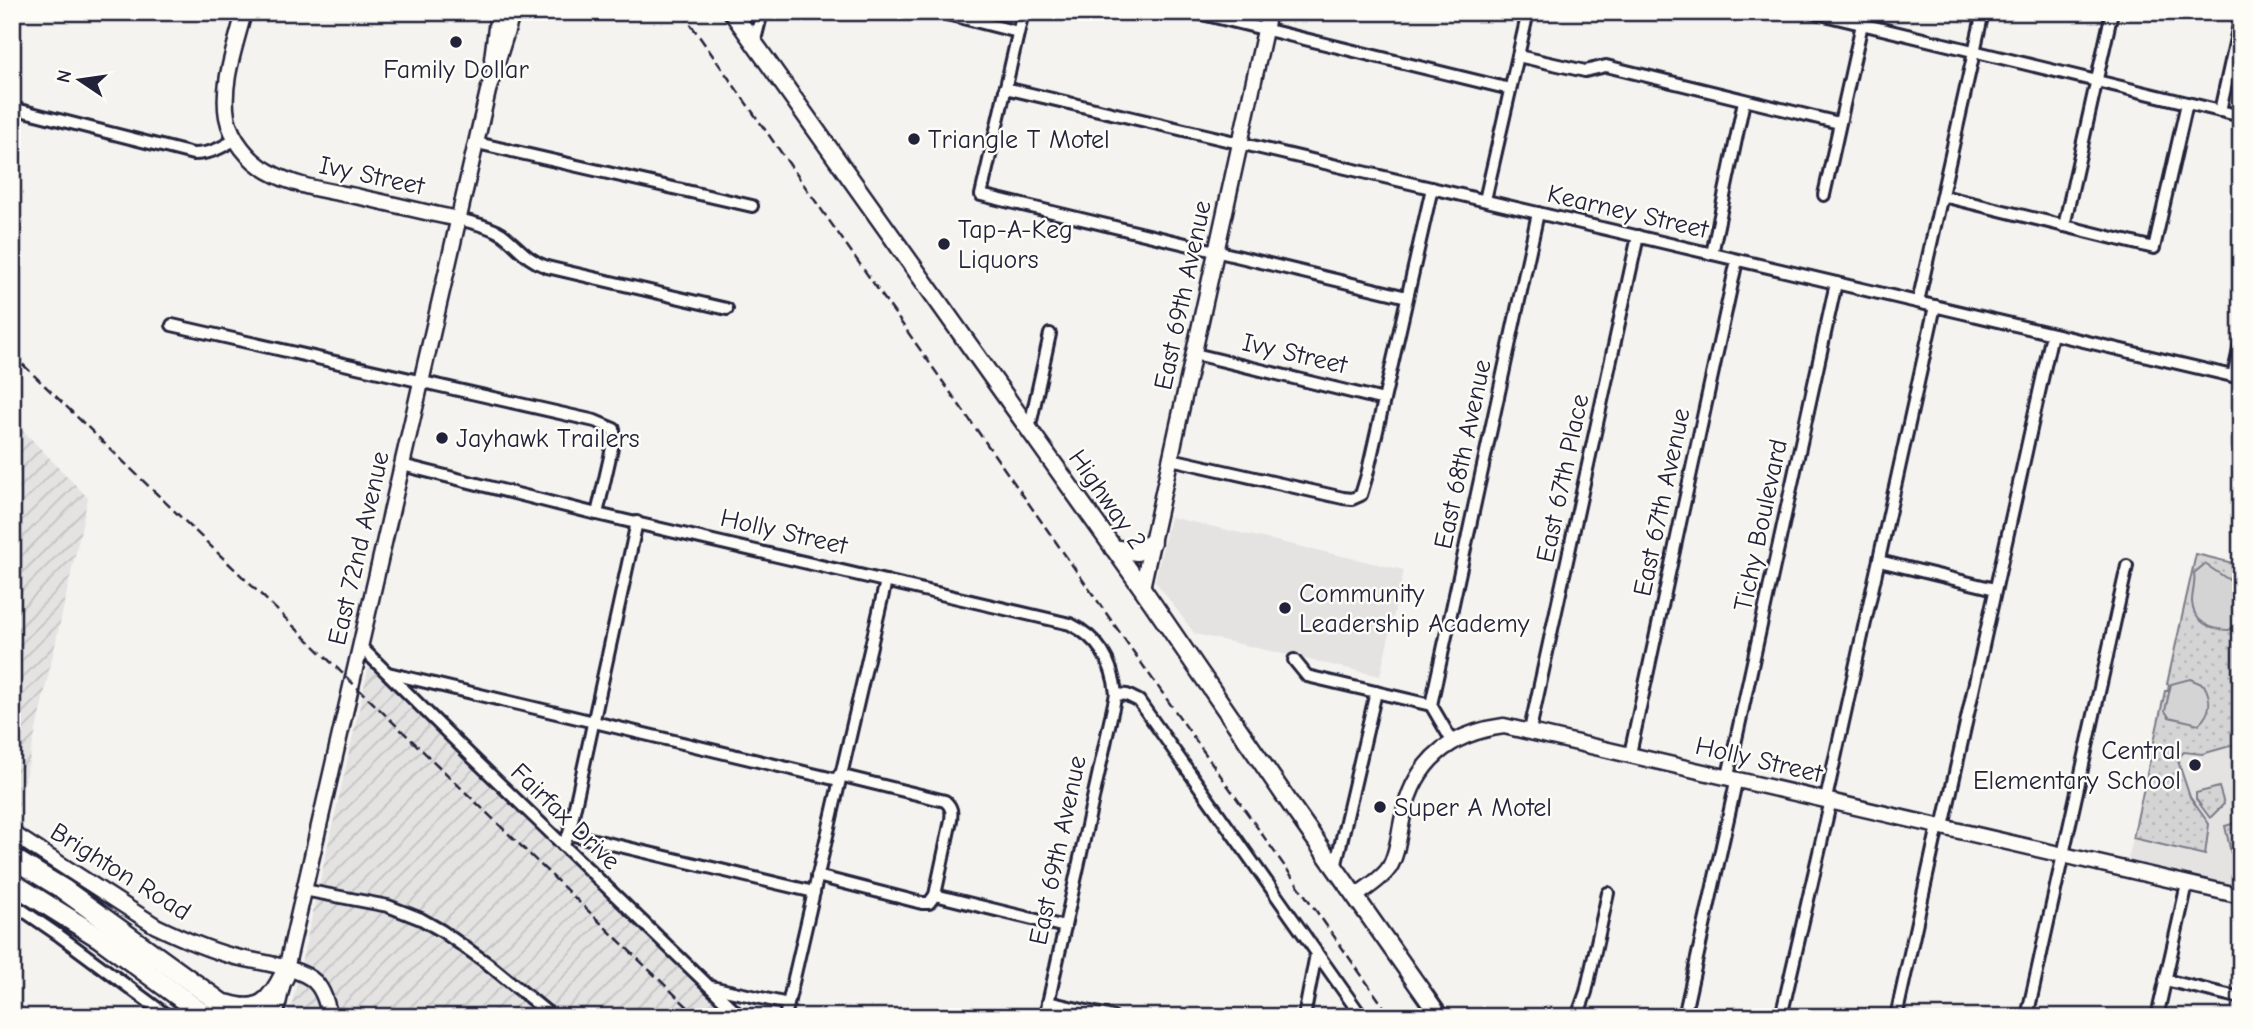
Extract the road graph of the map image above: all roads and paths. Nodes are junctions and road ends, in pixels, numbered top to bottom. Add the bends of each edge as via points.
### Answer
1 (244, 12) edge
2 (498, 12) edge
3 (513, 12) edge
4 (732, 12) edge
5 (762, 12) edge
6 (939, 12) edge
7 (1023, 12) edge
8 (1194, 12) edge
9 (1269, 12) edge
10 (1528, 12) edge
11 (1812, 12) edge
12 (1983, 12) edge
13 (2112, 12) edge
14 (2241, 16) edge
15 (1862, 24) junction
16 (1265, 30) junction
17 (1018, 32) junction
18 (754, 44) junction
19 (1975, 51) junction
20 (1518, 56) junction
21 (2097, 80) junction
22 (1005, 88) junction
23 (1510, 89) junction
24 (488, 91) junction
25 (1744, 101) junction
26 (2188, 103) junction
27 (12, 108) edge
28 (2220, 111) junction
29 (2241, 116) edge
30 (1839, 123) junction
31 (236, 139) junction
32 (477, 143) junction
33 (1241, 143) junction
34 (1432, 188) junction
35 (1824, 195) dead end
36 (1943, 196) junction
37 (1485, 200) junction
38 (752, 206) dead end
39 (1538, 213) junction
40 (459, 219) junction
41 (2064, 226) junction
42 (1638, 236) junction
43 (1217, 252) junction
44 (1712, 254) junction
45 (1737, 260) junction
46 (1836, 283) junction
47 (1407, 297) junction
48 (1918, 302) junction
49 (1935, 306) junction
50 (727, 309) dead end
51 (172, 325) dead end
52 (1050, 334) dead end
53 (2052, 334) junction
54 (2241, 341) edge
55 (1195, 354) junction
56 (2237, 377) edge
57 (422, 381) junction
58 (1384, 400) junction
59 (1030, 430) junction
60 (1171, 458) junction
61 (402, 465) junction
62 (597, 514) junction
63 (637, 522) junction
64 (1152, 542) junction
65 (1113, 548) junction
66 (1879, 561) junction
67 (2127, 566) dead end
68 (886, 581) junction
69 (1142, 587) junction
70 (1995, 589) junction
71 (360, 646) junction
72 (1294, 660) dead end
73 (388, 673) junction
74 (1376, 692) junction
75 (1115, 694) junction
76 (1431, 705) junction
77 (594, 722) junction
78 (1530, 730) junction
79 (1452, 741) junction
80 (1630, 754) junction
81 (1732, 777) junction
82 (839, 778) junction
83 (1828, 800) junction
84 (1941, 826) junction
85 (12, 833) edge
86 (566, 839) junction
87 (2063, 855) junction
88 (12, 858) edge
89 (1335, 868) junction
90 (817, 876) junction
91 (12, 883) edge
92 (2187, 884) junction
93 (304, 890) junction
94 (814, 892) junction
95 (1608, 893) dead end
96 (935, 895) junction
97 (2241, 896) edge
98 (1356, 897) junction
99 (12, 903) edge
100 (1065, 927) junction
101 (1316, 954) junction
102 (285, 972) junction
103 (2165, 980) junction
104 (711, 987) junction
105 (2241, 998) edge
106 (1048, 1002) junction
107 (223, 1004) junction
108 (788, 1004) junction
109 (169, 1017) edge
110 (207, 1017) edge
111 (240, 1017) edge
112 (275, 1017) edge
113 (330, 1017) edge
114 (553, 1017) edge
115 (741, 1017) edge
116 (785, 1017) edge
117 (1045, 1017) edge
118 (1113, 1017) edge
119 (1304, 1017) edge
120 (1362, 1017) edge
121 (1440, 1017) edge
122 (1577, 1017) edge
123 (1684, 1017) edge
124 (1781, 1017) edge
125 (1896, 1017) edge
126 (2027, 1017) edge
127 (2157, 1017) edge

1 - 31 street via 227,85 228,120
2 - 24 street, East 72nd Avenue
3 - 24 street, East 72nd Avenue
4 - 18 main road, Highway 2
5 - 18 street
6 - 17 street
7 - 17 street
8 - 16 street
9 - 16 street, East 69th Avenue
10 - 20 street
11 - 15 street
12 - 19 street
13 - 21 street
14 - 28 street
15 - 19 street
15 - 30 street
16 - 23 street
16 - 33 street, East 69th Avenue
17 - 22 street
18 - 59 main road, Highway 2
19 - 21 street
19 - 36 street
20 - 23 street
20 - 25 street via 1586,71 1606,66
21 - 26 street
21 - 41 street
22 - 33 street, Kearney Street
22 - 43 street via 981,195
23 - 37 street
24 - 32 street, East 72nd Avenue
25 - 30 street
25 - 44 street
26 - 28 street
26 - 41 street via 2154,248
27 - 31 street via 193,154 213,151
28 - 29 street
30 - 35 street
31 - 40 street, Ivy Street via 250,157 284,179
32 - 38 street
32 - 40 street, East 72nd Avenue
33 - 34 street, Kearney Street
33 - 43 street, East 69th Avenue
34 - 37 street, Kearney Street
34 - 47 street
36 - 41 street
36 - 48 street
37 - 39 street, Kearney Street
39 - 42 street, Kearney Street
39 - 76 street, East 68th Avenue
40 - 50 street, Ivy Street via 492,229 523,255 547,267
40 - 57 street, East 72nd Avenue
42 - 44 street, Kearney Street
42 - 78 street, East 67th Place
43 - 47 street
43 - 55 street, East 69th Avenue
44 - 45 street, Kearney Street
45 - 46 street, Kearney Street
45 - 80 street, East 67th Avenue
46 - 48 street, Kearney Street
46 - 81 street, Tichy Boulevard
47 - 58 street
48 - 49 street, Kearney Street
49 - 53 street, Kearney Street
49 - 66 street
51 - 57 street
52 - 59 street
53 - 56 street, Kearney Street
53 - 70 street
54 - 56 street
55 - 58 street, Ivy Street
55 - 60 street, East 69th Avenue
57 - 61 street, East 72nd Avenue
57 - 62 street via 614,429
58 - 60 street via 1363,492 1355,498
59 - 65 main road, Highway 2
60 - 64 street, East 69th Avenue
61 - 62 street, Holly Street
61 - 71 street, East 72nd Avenue
62 - 63 street, Holly Street
63 - 68 street, Holly Street
63 - 77 street
64 - 65 main road via 1137,552
64 - 69 street, East 69th Avenue
65 - 69 main road, Highway 2
66 - 70 street
66 - 83 street
67 - 87 street
68 - 75 street, Holly Street via 1073,625 1105,654
68 - 82 street
69 - 89 main road, Highway 2
70 - 84 street
71 - 73 street, Fairfax Drive
71 - 93 street, East 72nd Avenue
72 - 74 street via 1307,676
73 - 77 street
73 - 86 street, Fairfax Drive
74 - 76 street
74 - 89 street
75 - 100 street, East 69th Avenue
75 - 101 street via 1139,701
76 - 79 street
77 - 82 street
77 - 86 street
78 - 79 street, Holly Street via 1493,727
78 - 80 street, Holly Street
79 - 98 street, Holly Street via 1432,758 1411,788 1389,869
80 - 81 street, Holly Street
81 - 83 street, Holly Street
81 - 123 street
82 - 90 street
82 - 96 street via 946,801 952,813
83 - 84 street, Holly Street
83 - 124 street
84 - 87 street, Holly Street
84 - 125 street
85 - 102 street, Brighton Road via 170,933
86 - 94 street
86 - 104 street, Fairfax Drive
87 - 92 street, Holly Street
87 - 126 street
88 - 107 highway
89 - 98 main road, Highway 2
90 - 94 street
90 - 96 street via 922,903 933,901
91 - 110 highway via 100,938
92 - 97 street, Holly Street
92 - 103 street
93 - 102 street, East 72nd Avenue
93 - 114 street via 388,906 421,919 487,963
94 - 108 street
95 - 122 street
96 - 100 street
98 - 121 main road, Highway 2
99 - 109 street
100 - 106 street, East 69th Avenue
101 - 119 street
101 - 120 street
102 - 107 highway via 274,994 257,1007
102 - 112 street, East 72nd Avenue
102 - 113 street, Brighton Road via 304,974 315,982
103 - 105 street
103 - 127 street
104 - 108 street
104 - 115 street, Fairfax Drive
106 - 117 street, East 69th Avenue
106 - 118 street
107 - 111 highway
108 - 116 street

